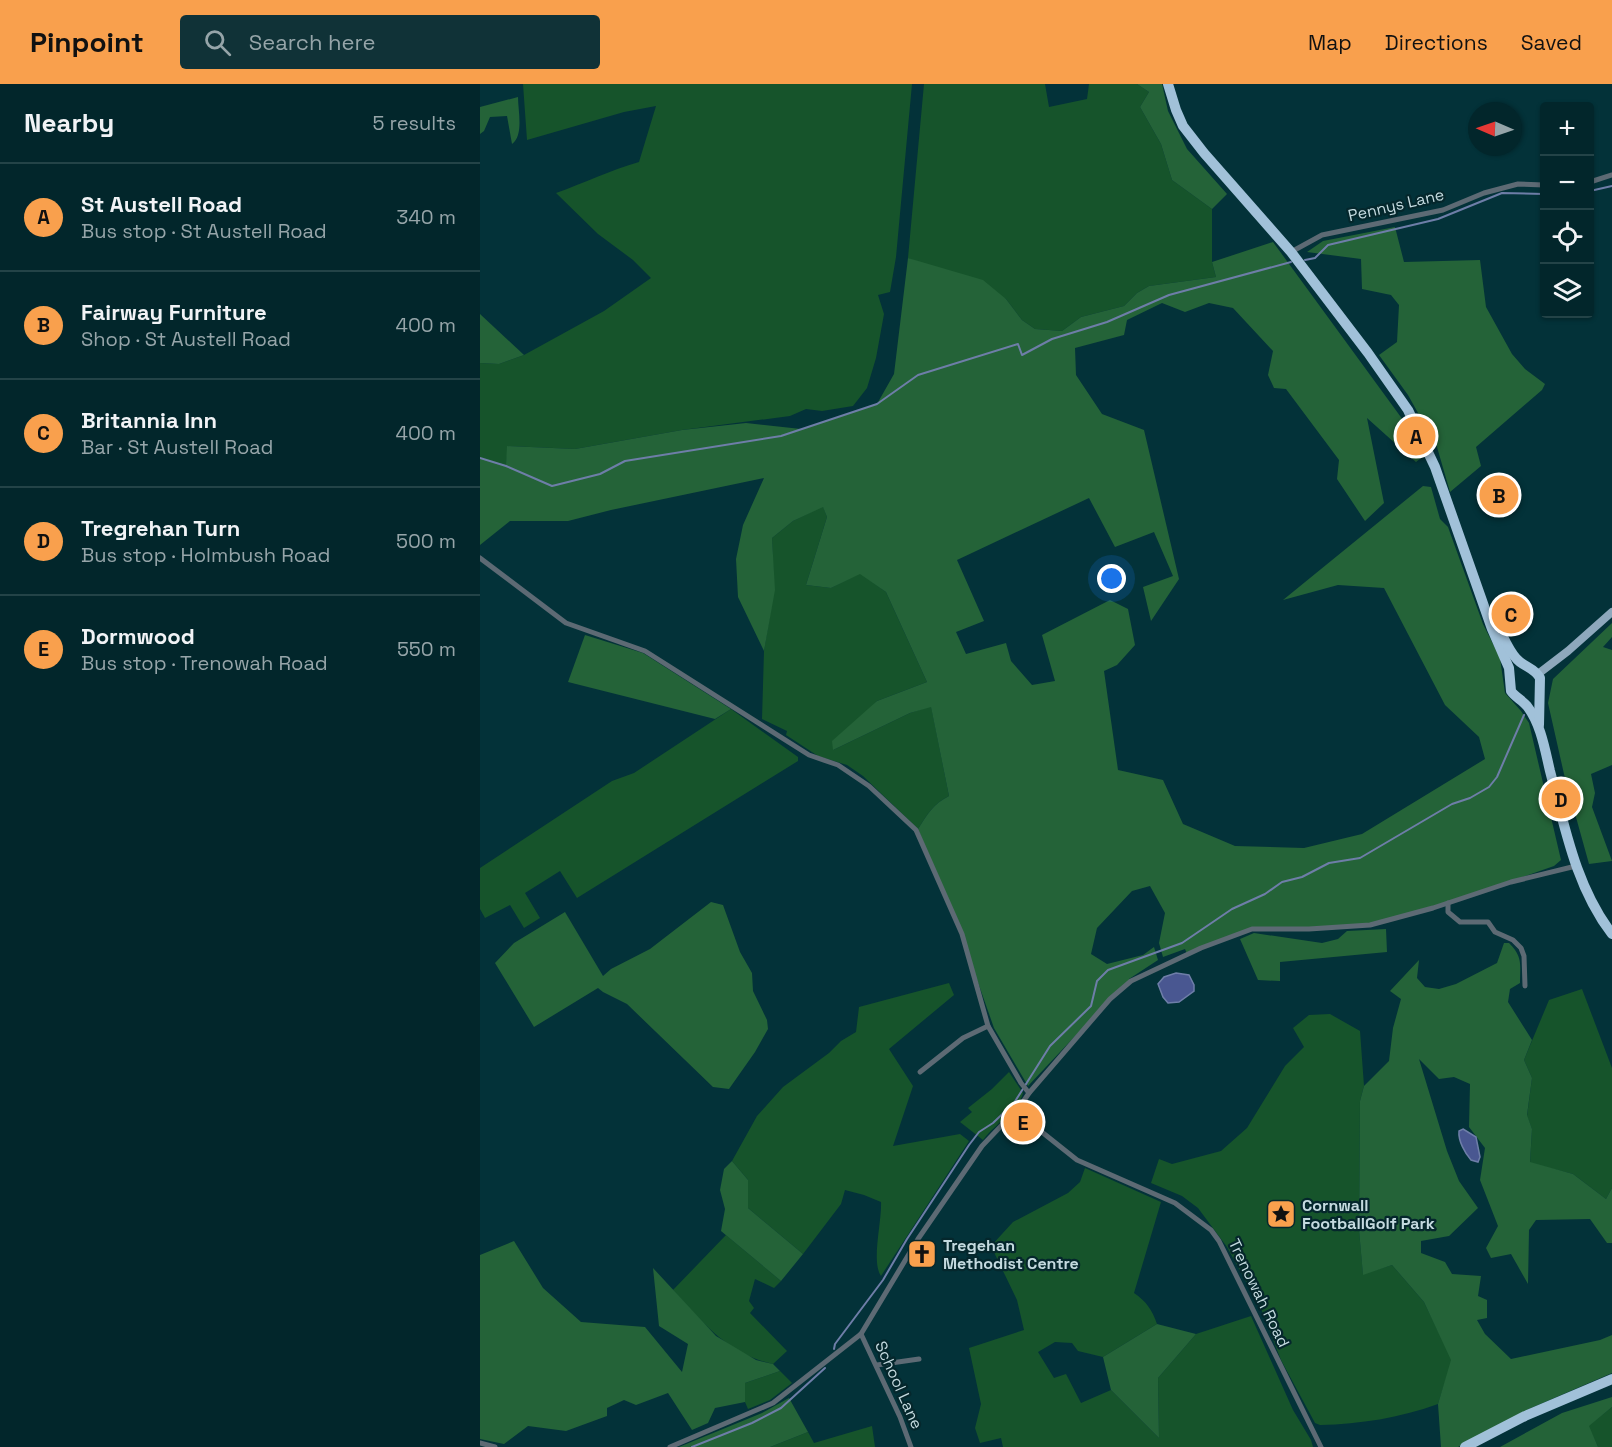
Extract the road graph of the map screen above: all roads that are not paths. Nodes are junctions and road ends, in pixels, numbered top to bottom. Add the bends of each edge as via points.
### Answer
1 (1168, 84) edge
2 (1612, 176) edge
3 (1594, 181) edge
4 (1540, 185) edge
5 (1290, 252) junction
6 (480, 558) edge
7 (1485, 607) junction
8 (1612, 612) edge
9 (1533, 671) junction
10 (1509, 680) junction
11 (1538, 692) junction
12 (1519, 698) junction
13 (1540, 732) junction
14 (1576, 866) junction
15 (1448, 903) junction
16 (1612, 934) edge
17 (1525, 986) dead end
18 (988, 1026) junction
19 (920, 1072) dead end
20 (1025, 1088) junction
21 (1021, 1105) junction
22 (861, 1334) junction
23 (919, 1359) dead end
24 (877, 1365) junction
25 (1612, 1379) edge
26 (480, 1443) edge
27 (495, 1447) edge
28 (670, 1447) edge
29 (911, 1447) edge
30 (1321, 1447) edge
31 (1465, 1447) edge

1 - 5 highway via 1183,126
2 - 3 street
4 - 5 street, Pennys Lane via 1518,184 1443,210 1322,235
5 - 7 highway via 1408,410 1435,467
6 - 18 street via 566,623 645,651 809,755 838,765 869,786 916,830 962,934
7 - 9 highway via 1514,656
7 - 10 highway via 1509,668
8 - 9 main road via 1568,651
9 - 10 highway via 1517,669
9 - 11 highway via 1541,685
10 - 12 highway via 1510,691
11 - 12 highway via 1529,699
11 - 13 highway
12 - 13 highway
13 - 14 highway
14 - 15 street
14 - 16 highway via 1588,897
15 - 17 street via 1448,912 1460,922 1488,922 1495,932 1516,942 1524,956
15 - 20 street via 1370,925 1252,929 1187,954 1131,981
18 - 19 street via 963,1038
18 - 20 street
20 - 21 street
21 - 22 street via 982,1146 918,1239
21 - 30 street, Trenowah Road via 1033,1125 1077,1160 1175,1203 1211,1230
22 - 24 street, School Lane
22 - 28 street via 773,1403
23 - 24 street
24 - 29 street, School Lane
25 - 31 highway
26 - 27 street

